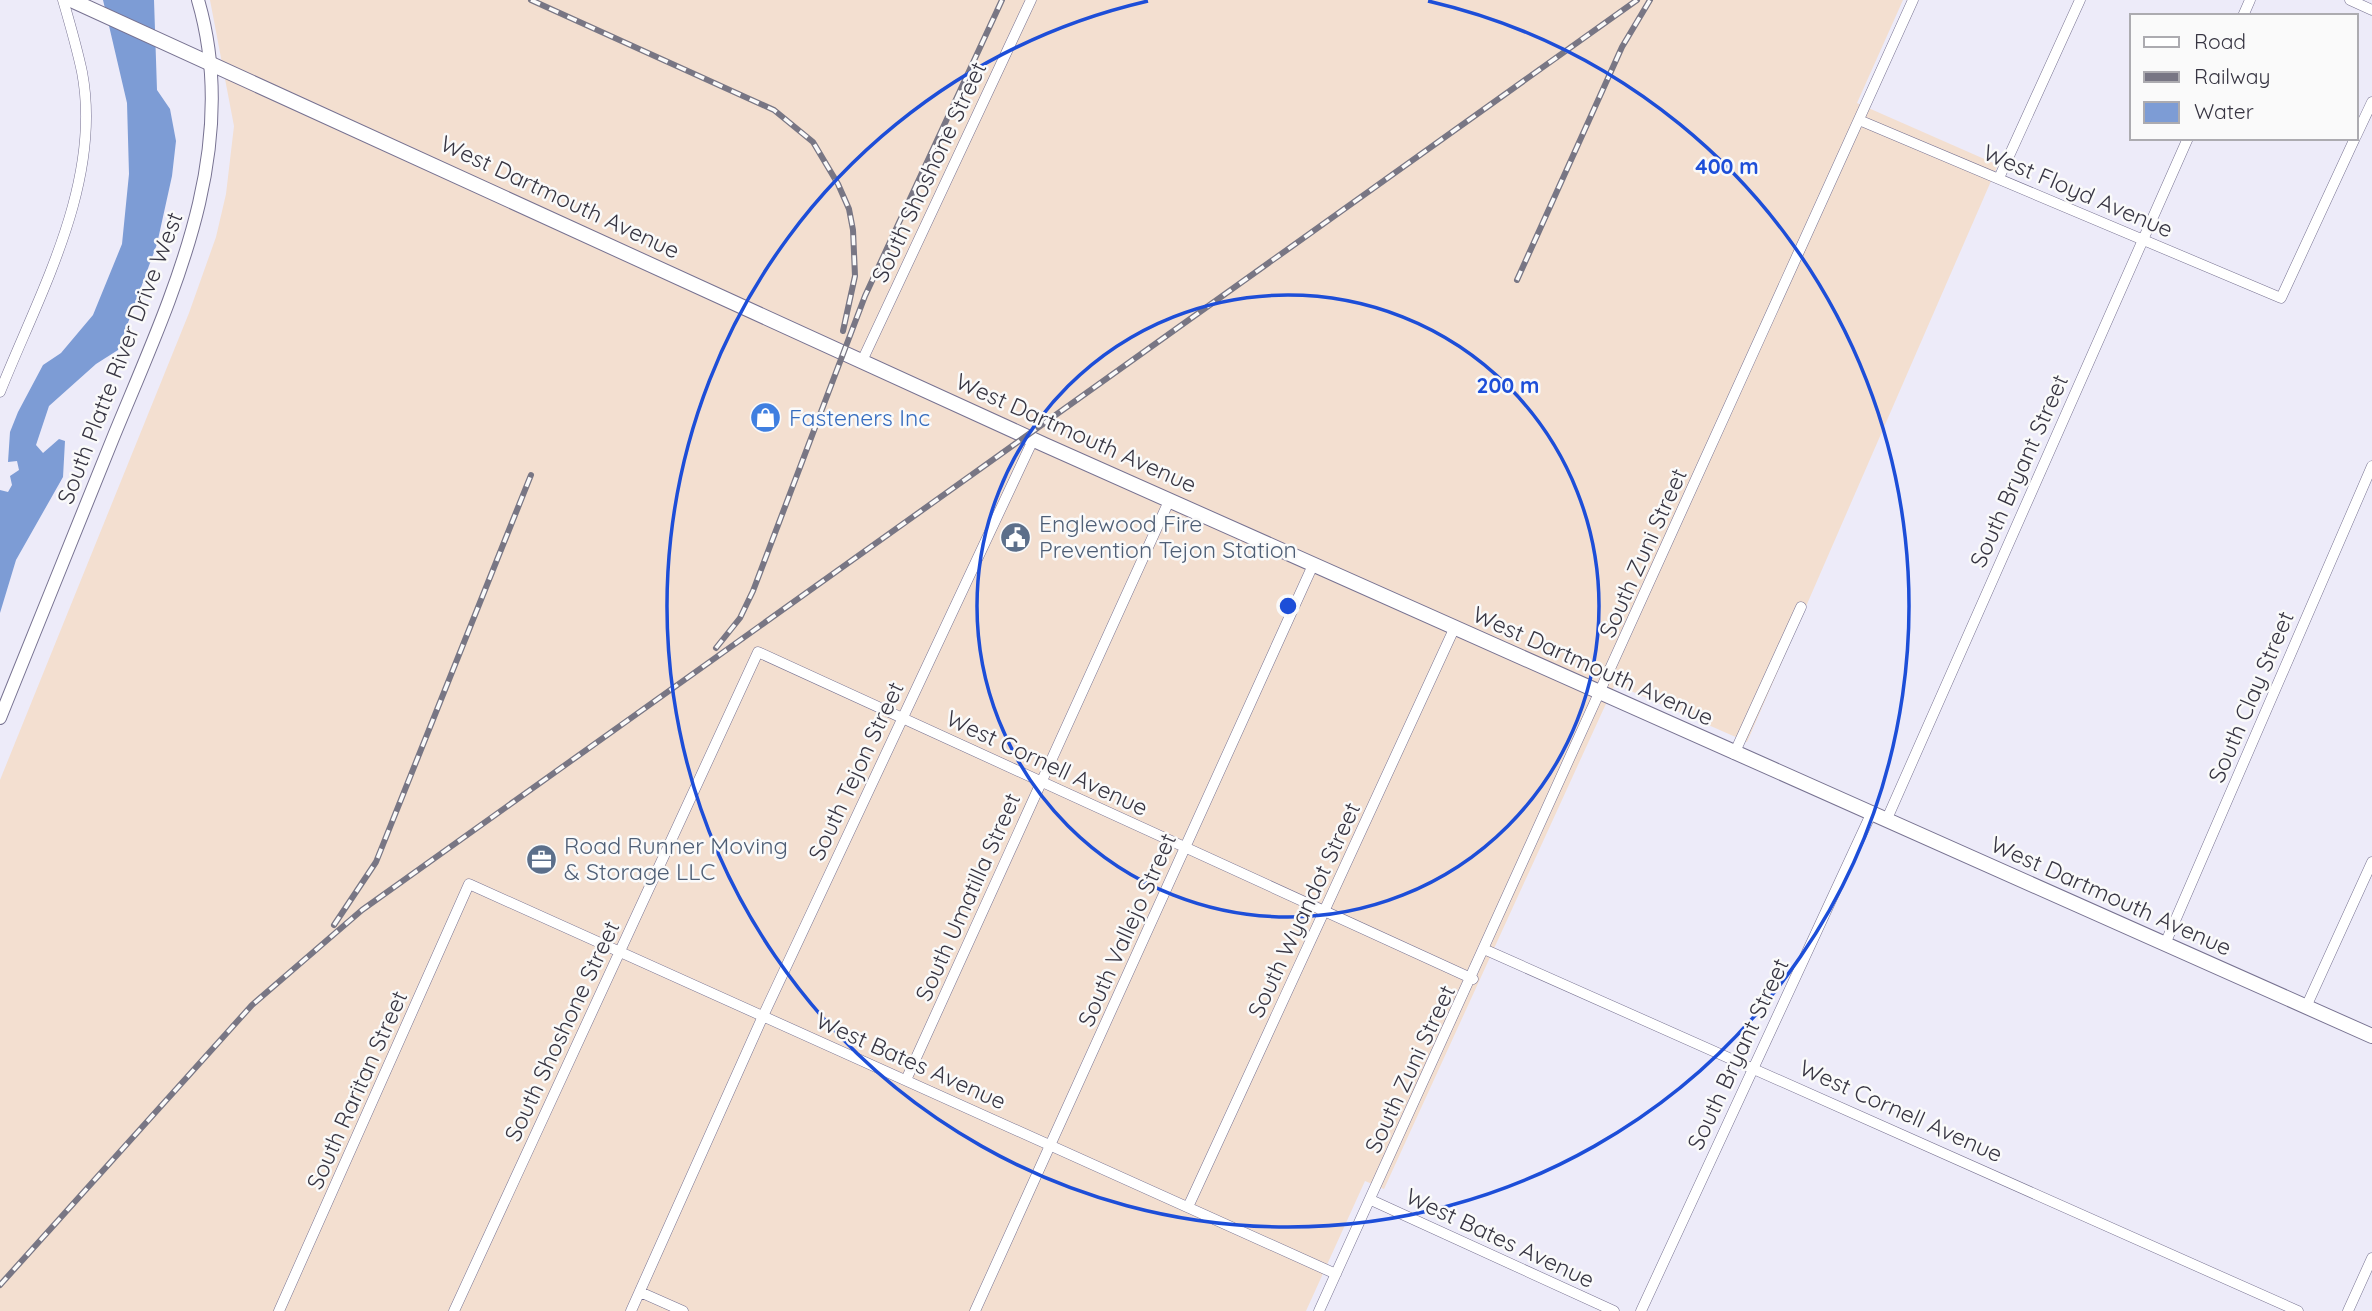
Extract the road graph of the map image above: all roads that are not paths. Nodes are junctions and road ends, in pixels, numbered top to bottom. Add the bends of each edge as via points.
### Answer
1 (198, 0) edge
2 (1031, 0) edge
3 (1913, 0) edge
4 (2080, 0) edge
5 (2350, 0) edge
6 (70, 1) edge
7 (2372, 10) edge
8 (210, 61) junction
9 (2372, 102) edge
10 (1859, 120) junction
11 (2358, 133) edge
12 (2187, 140) edge
13 (2355, 140) edge
14 (1999, 178) junction
15 (2143, 240) junction
16 (862, 361) junction
17 (0, 392) edge
18 (1033, 440) junction
19 (2372, 466) edge
20 (1170, 501) junction
21 (1313, 565) junction
22 (1801, 607) dead end
23 (1454, 629) junction
24 (758, 652) joint
25 (1601, 695) junction
26 (0, 718) edge
27 (902, 718) junction
28 (1734, 754) junction
29 (1042, 782) junction
30 (1871, 814) junction
31 (1886, 821) junction
32 (1185, 848) junction
33 (2372, 862) edge
34 (470, 884) joint
35 (1324, 911) junction
36 (2165, 944) junction
37 (1486, 950) junction
38 (620, 952) junction
39 (1473, 979) junction
40 (2306, 1007) junction
41 (763, 1016) junction
42 (2372, 1036) edge
43 (1753, 1066) junction
44 (906, 1080) junction
45 (1050, 1145) junction
46 (1371, 1200) junction
47 (1188, 1207) junction
48 (2372, 1258) edge
49 (1336, 1274) junction
50 (640, 1292) junction
51 (279, 1311) edge
52 (454, 1311) edge
53 (631, 1311) edge
54 (683, 1311) edge
55 (975, 1311) edge
56 (1319, 1311) edge
57 (1614, 1311) edge
58 (1641, 1311) edge
59 (2298, 1311) edge
60 (2348, 1311) edge

1 - 8 street, South Platte River Drive West
2 - 16 street, South Shoshone Street
3 - 10 street, South Zuni Street
4 - 14 street
5 - 7 street
6 - 8 main road, West Dartmouth Avenue
6 - 17 street via 82,74 82,158 65,229
8 - 16 main road, West Dartmouth Avenue
8 - 26 street, South Platte River Drive West via 207,163 188,251
9 - 11 street
10 - 14 street, West Floyd Avenue
10 - 25 street, South Zuni Street
12 - 15 street, South Bryant Street
13 - 15 street, West Floyd Avenue via 2281,298
14 - 15 street, West Floyd Avenue
15 - 31 street, South Bryant Street
16 - 18 main road, West Dartmouth Avenue
18 - 20 main road, West Dartmouth Avenue
18 - 27 street, South Tejon Street
19 - 36 street, South Clay Street
20 - 21 main road, West Dartmouth Avenue
20 - 29 street, South Umatilla Street
21 - 23 main road, West Dartmouth Avenue
21 - 32 street, South Vallejo Street
22 - 28 street
23 - 25 main road, West Dartmouth Avenue
23 - 35 street, South Wyandot Street
24 - 27 street, West Cornell Avenue
24 - 38 street, South Shoshone Street
25 - 28 main road, West Dartmouth Avenue
25 - 37 street, South Zuni Street
27 - 29 street, West Cornell Avenue
27 - 41 street, South Tejon Street
28 - 30 main road, West Dartmouth Avenue
29 - 32 street, West Cornell Avenue
29 - 44 street, South Umatilla Street
30 - 31 main road, West Dartmouth Avenue
30 - 43 street, South Bryant Street
31 - 36 main road, West Dartmouth Avenue
32 - 35 street, West Cornell Avenue
32 - 45 street, South Vallejo Street
33 - 40 street
34 - 38 street, West Bates Avenue
34 - 51 street, South Raritan Street
35 - 39 street, West Cornell Avenue
35 - 47 street, South Wyandot Street
36 - 40 main road, West Dartmouth Avenue
37 - 39 street, South Zuni Street
37 - 43 street, West Cornell Avenue
38 - 41 street, West Bates Avenue
38 - 52 street, South Shoshone Street
39 - 46 street, South Zuni Street
40 - 42 main road, West Dartmouth Avenue
41 - 44 street, West Bates Avenue
41 - 50 street, South Tejon Street
43 - 58 street, South Bryant Street
43 - 59 street, West Cornell Avenue
44 - 45 street, West Bates Avenue
45 - 47 street, West Bates Avenue
45 - 55 street, South Vallejo Street
46 - 49 street, South Zuni Street
46 - 57 street, West Bates Avenue
47 - 49 street, West Bates Avenue
48 - 60 street
49 - 56 street, South Zuni Street
50 - 53 street, South Tejon Street
50 - 54 street

